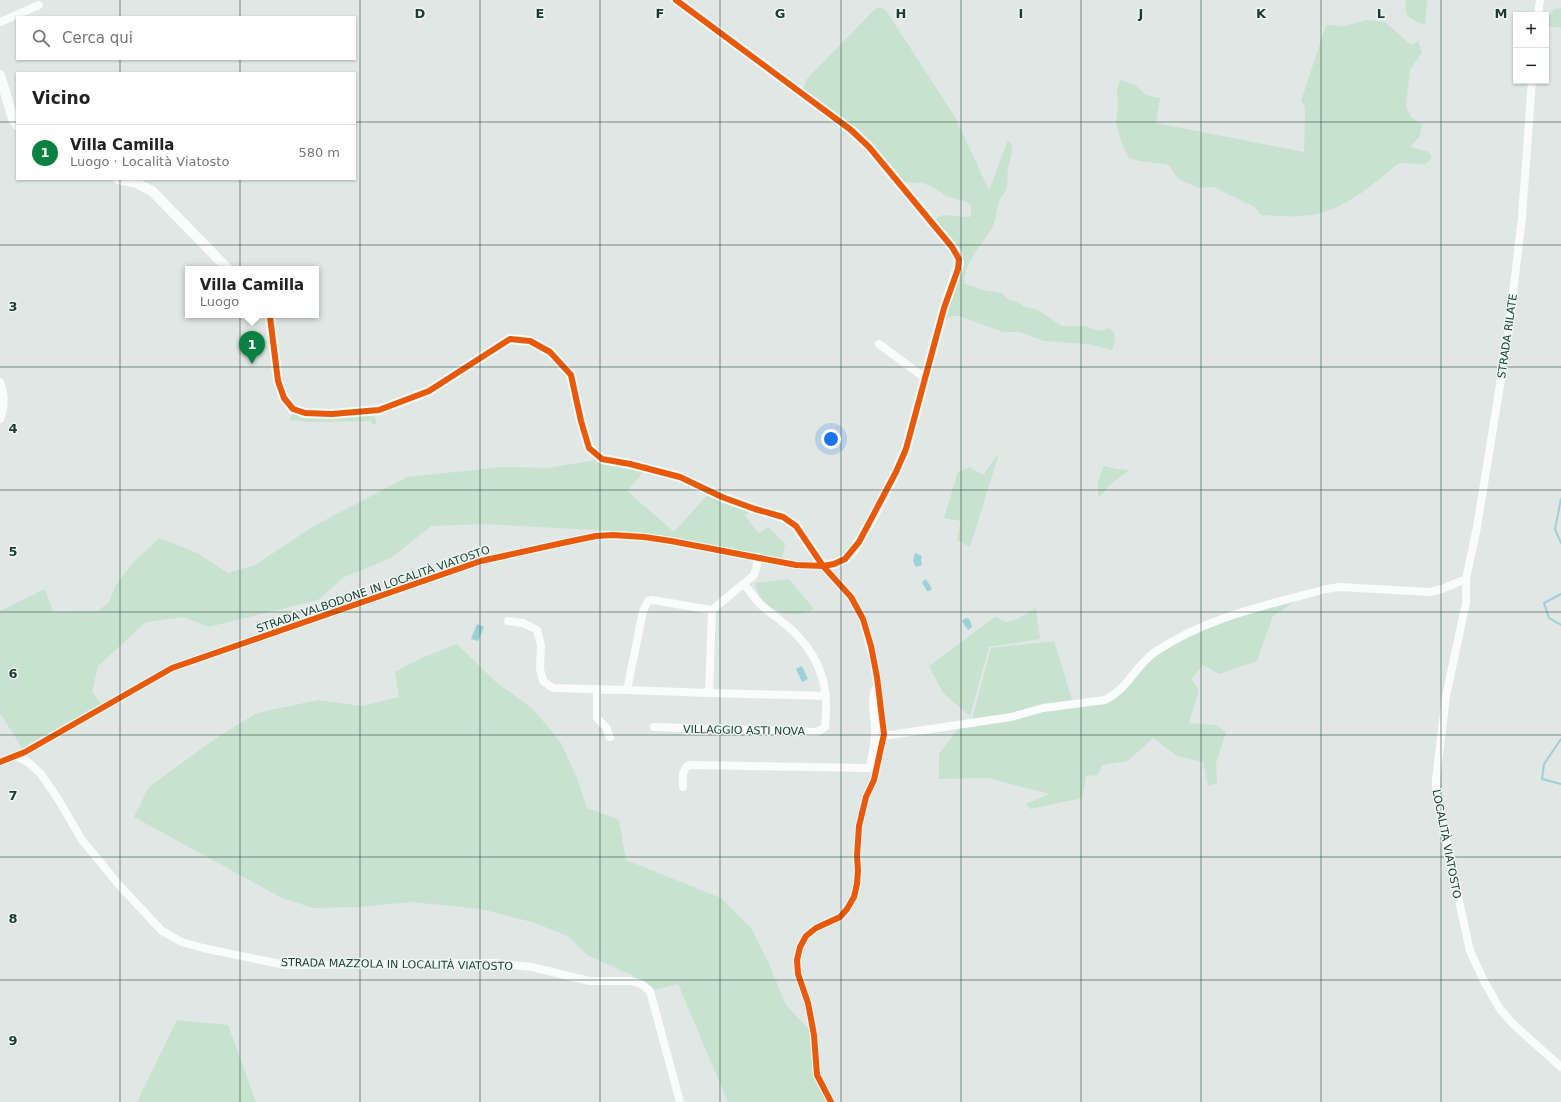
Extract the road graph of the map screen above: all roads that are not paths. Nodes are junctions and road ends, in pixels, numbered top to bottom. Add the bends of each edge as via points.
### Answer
1 (676, 0) edge
2 (1540, 0) edge
3 (39, 5) dead end
4 (1538, 12) edge
5 (0, 22) edge
6 (0, 75) edge
7 (1532, 84) edge
8 (16, 124) edge
9 (122, 180) edge
10 (225, 266) edge
11 (270, 318) edge
12 (879, 344) dead end
13 (925, 378) junction
14 (0, 382) edge
15 (0, 419) edge
16 (758, 557) junction
17 (824, 566) junction
18 (1466, 579) junction
19 (744, 584) junction
20 (1466, 589) joint
21 (712, 610) junction
22 (508, 621) dead end
23 (878, 684) junction
24 (597, 689) junction
25 (627, 690) junction
26 (709, 693) junction
27 (826, 696) junction
28 (654, 728) dead end
29 (882, 728) junction
30 (610, 737) dead end
31 (17, 756) junction
32 (0, 762) edge
33 (684, 787) dead end
34 (1561, 1067) edge
35 (832, 1100) edge
36 (680, 1102) edge

1 - 13 street via 865,142 958,254 958,269 944,308
2 - 4 street
3 - 5 street
6 - 8 street
7 - 18 street, STRADA RILATE via 1522,217 1508,336
9 - 10 street via 152,191
11 - 17 street via 278,381 284,398 293,409 305,413 332,414 379,410 429,391 510,339 530,341 550,352 571,375 588,448 602,459 680,477 722,497 783,517 796,526
12 - 13 street
13 - 17 street via 906,449 871,521 853,551 845,559
14 - 15 street via 4,390
16 - 17 street, STRADA VALBODONE IN LOCALITÀ VIATOSTO via 796,565
16 - 19 street via 754,575
16 - 31 street, STRADA VALBODONE IN LOCALITÀ VIATOSTO via 671,541 613,535 596,536 481,561 172,668
17 - 23 street via 859,610 871,646
18 - 20 street, STRADA RILATE
18 - 29 street via 1442,590 1430,592 1340,587 1326,589 1224,618 1154,653 1125,686 1105,700 1043,708 1012,717 890,735
19 - 21 street
19 - 27 street, VILLAGGIO ASTI NOVA via 760,603 797,635 813,656 821,674
20 - 34 street, LOCALITÀ VIATOSTO via 1466,603 1446,696 1436,779 1438,808 1470,951 1485,983 1500,1009 1512,1023
21 - 25 street via 648,601 643,611
21 - 26 street
22 - 24 street via 523,623 536,630 541,646 540,669 543,681 553,688
23 - 29 street
23 - 33 street via 874,692 874,745 868,768 689,765 683,773
24 - 25 street
24 - 30 street via 597,718 606,726
25 - 26 street
26 - 27 street
27 - 28 street, VILLAGGIO ASTI NOVA via 825,727 817,732
29 - 35 street via 884,734 878,762 859,826 858,870 854,897 840,917 816,928 806,936 797,960 798,974 814,1034 816,1075
31 - 32 street, STRADA VALBODONE IN LOCALITÀ VIATOSTO
31 - 36 street, STRADA MAZZOLA IN LOCALITÀ VIATOSTO via 29,762 41,774 82,840 119,885 162,931 182,942 285,965 495,963 532,967 589,981 632,981 650,991

